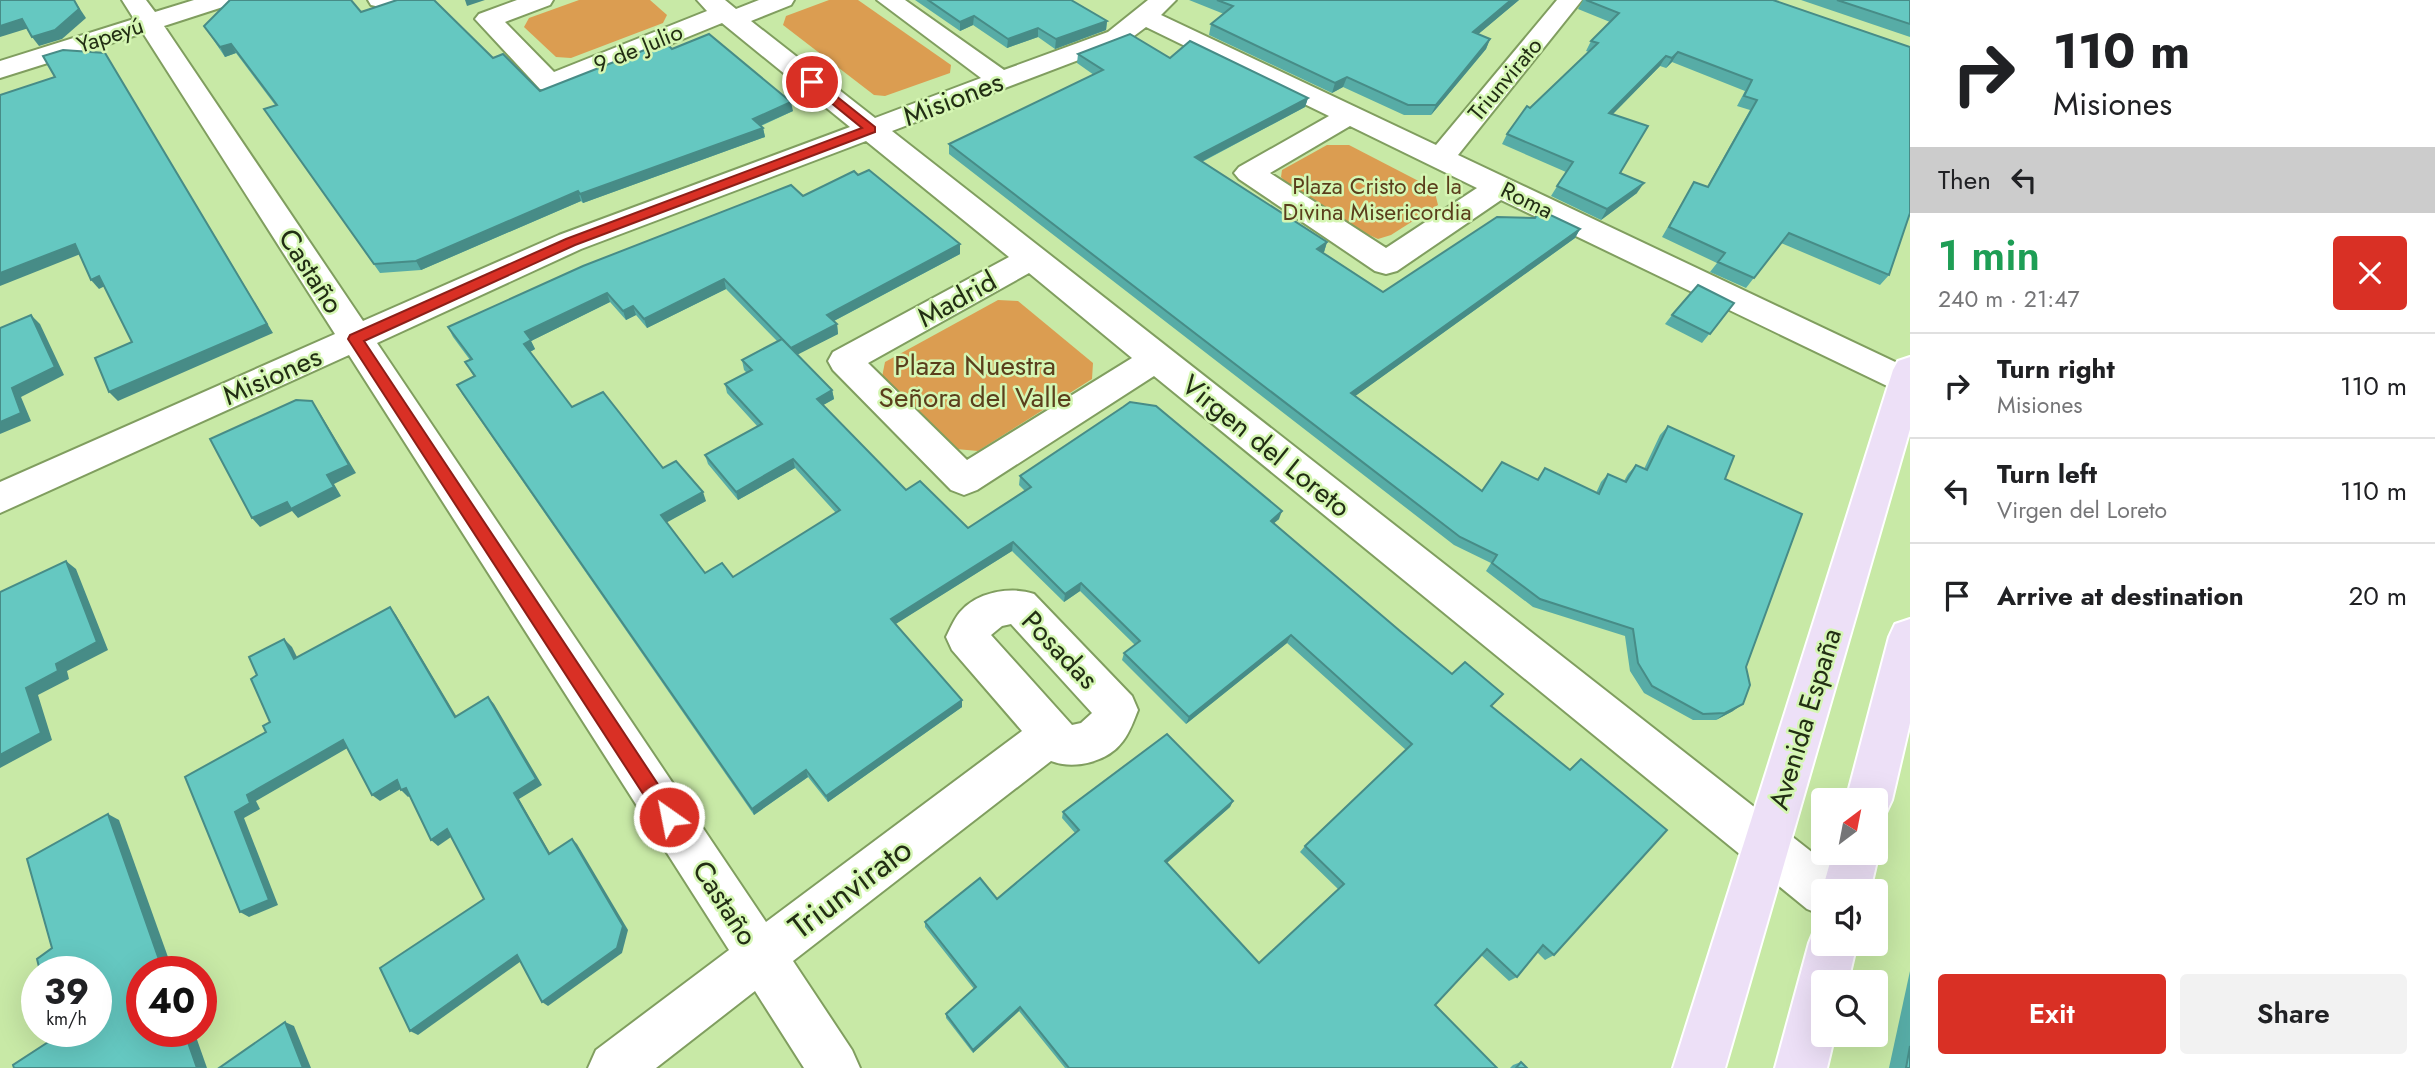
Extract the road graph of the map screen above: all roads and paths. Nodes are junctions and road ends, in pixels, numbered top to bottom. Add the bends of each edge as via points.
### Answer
1 (220, 0) edge
2 (380, 0) edge
3 (388, 0) edge
4 (541, 0) edge
5 (782, 0) edge
6 (889, 0) edge
7 (1570, 0) edge
8 (1154, 8) edge
9 (722, 10) edge
10 (141, 11) edge
11 (0, 70) edge
12 (1001, 80) junction
13 (1350, 115) junction
14 (871, 129) junction
15 (1440, 158) junction
16 (1500, 187) junction
17 (1032, 258) junction
18 (355, 339) junction
19 (1157, 358) junction
20 (1909, 379) edge
21 (0, 498) edge
22 (1910, 637) edge
23 (1052, 734) dead end
24 (1872, 788) edge
25 (1766, 846) junction
26 (1811, 882) edge
27 (760, 956) junction
28 (1830, 956) edge
29 (614, 1068) edge
30 (834, 1068) edge
31 (1699, 1068) edge
32 (1801, 1068) edge

1 - 10 street, Yapeyú
2 - 3 street
4 - 9 street, 9 de Julio via 488,19 550,83
5 - 9 street, 9 de Julio
6 - 12 street
7 - 15 street, Triunvirato
8 - 12 street, Misiones via 1117,37
8 - 13 street, Roma
9 - 14 street, Virgen del Loreto
10 - 11 street, Yapeyú
10 - 18 street, Castaño
12 - 14 street, Misiones
13 - 15 street, Roma
13 - 16 street via 1249,173 1386,263
14 - 17 street, Virgen del Loreto
14 - 18 street, Misiones via 570,242
15 - 16 street, Roma
16 - 20 street, Roma
17 - 19 street, Virgen del Loreto
17 - 19 street, Madrid via 845,361 964,480
18 - 21 street, Misiones
18 - 27 street, Castaño
19 - 25 street, Virgen del Loreto
20 - 25 main road, Avenida España
22 - 24 main road
23 - 27 street, Triunvirato
25 - 26 street, Virgen del Loreto
25 - 31 main road, Avenida España
27 - 29 street, Triunvirato
27 - 30 street, Castaño
28 - 32 main road

